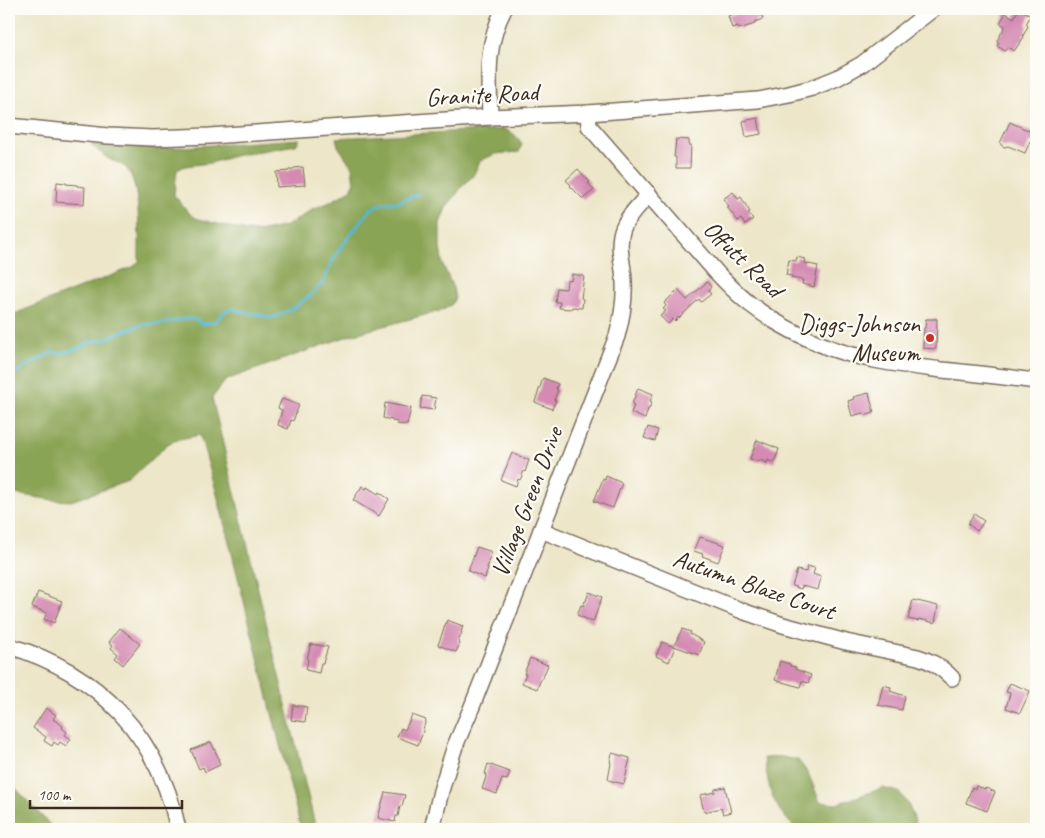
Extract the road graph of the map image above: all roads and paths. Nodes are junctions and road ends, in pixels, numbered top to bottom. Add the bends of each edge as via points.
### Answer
1 (504, 9) edge
2 (932, 9) edge
3 (588, 113) junction
4 (490, 117) junction
5 (9, 126) edge
6 (649, 194) junction
7 (1036, 381) edge
8 (541, 530) junction
9 (9, 646) edge
10 (952, 678) dead end
11 (178, 829) edge
12 (432, 829) edge

1 - 4 street via 496,26 489,60
2 - 3 street, Granite Road via 862,64 812,88 758,100
3 - 4 street, Granite Road
3 - 6 street, Offutt Road via 589,126
4 - 5 street, Granite Road via 152,138
6 - 7 street, Offutt Road via 738,294 775,322 803,336 842,352 876,360
6 - 8 street, Village Green Drive via 623,230 620,248 625,299 622,318
8 - 10 street, Autumn Blaze Court via 783,625 931,661
8 - 12 street, Village Green Drive via 455,746
9 - 11 street via 47,659 71,672 112,704 146,745 158,766

